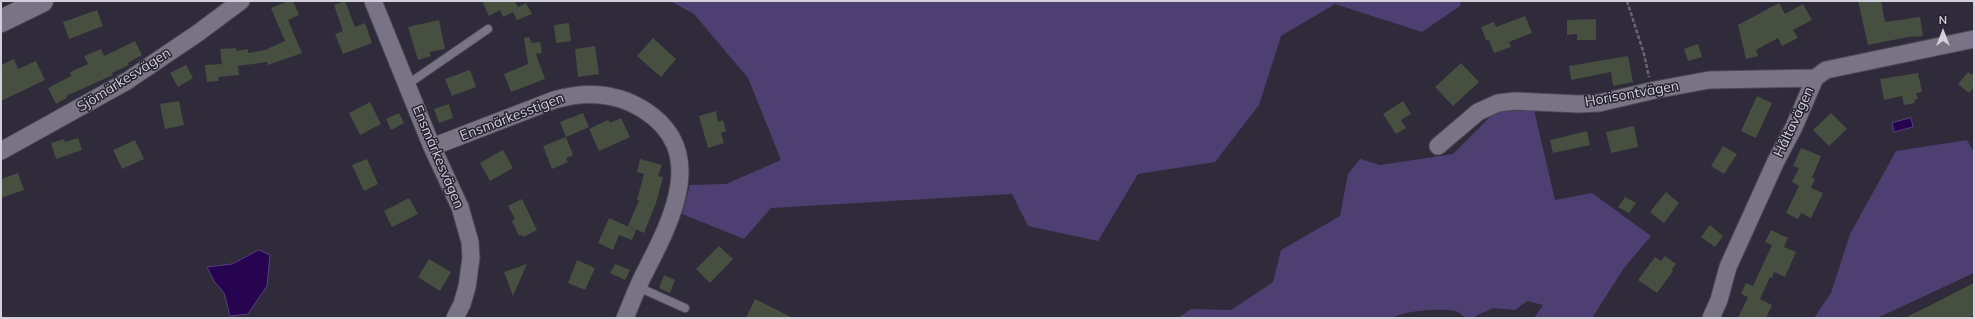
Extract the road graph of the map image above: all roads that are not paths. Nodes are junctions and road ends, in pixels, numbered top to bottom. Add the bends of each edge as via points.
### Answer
1 (42, 1) edge
2 (240, 1) edge
3 (374, 1) edge
4 (1, 20) edge
5 (488, 29) dead end
6 (1974, 39) edge
7 (1815, 78) junction
8 (408, 84) junction
9 (1438, 146) dead end
10 (432, 147) junction
11 (1, 151) edge
12 (638, 287) junction
13 (685, 308) dead end
14 (455, 318) edge
15 (625, 318) edge
16 (1711, 318) edge

1 - 4 street
2 - 11 street, Sjömärkesvägen via 127,81
3 - 8 street, Ensmärkesvägen
5 - 8 lane
6 - 7 street, Håltavägen via 1826,70
7 - 9 street, Horisontvägen via 1709,80 1599,103 1498,103 1478,112
7 - 16 street, Håltavägen via 1728,267
8 - 10 street, Ensmärkesvägen
10 - 12 street, Ensmärkesstigen via 574,94 603,94 625,99 645,110 672,136 680,172 672,215
10 - 14 street, Ensmärkesvägen via 460,207 470,242 471,258 467,287
12 - 13 lane
12 - 15 street, Ensmärkesstigen

